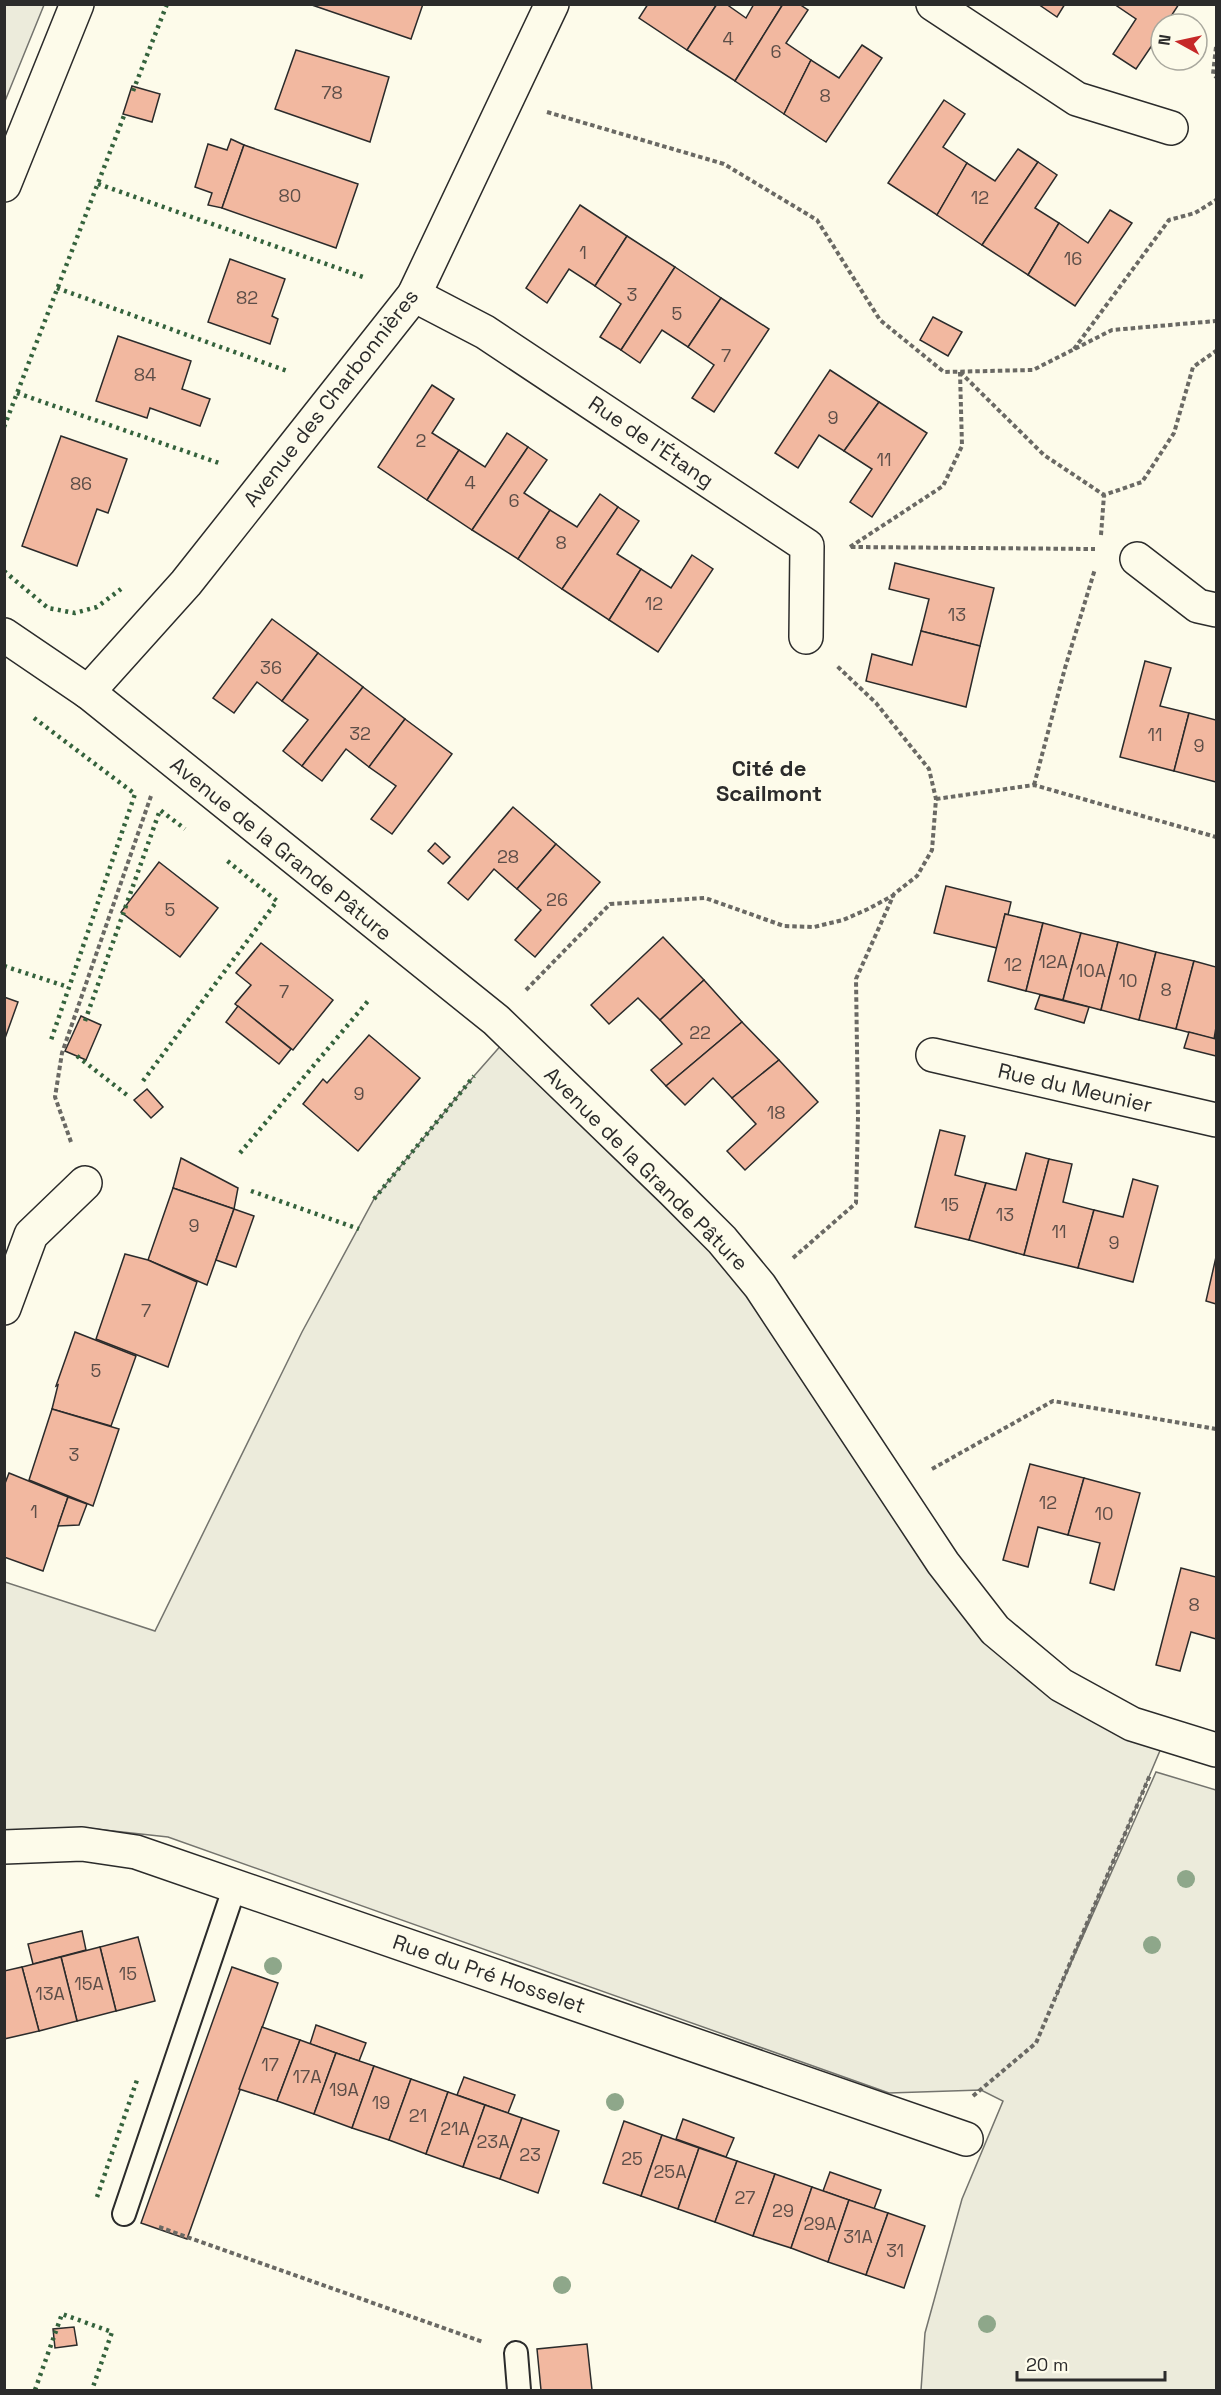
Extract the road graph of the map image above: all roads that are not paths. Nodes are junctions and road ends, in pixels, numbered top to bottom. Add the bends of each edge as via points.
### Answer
1 (77, 4) edge
2 (552, 4) edge
3 (933, 4) edge
4 (1171, 128) dead end
5 (4, 185) edge
6 (414, 295) junction
7 (1137, 559) road end
8 (1216, 610) edge
9 (4, 635) edge
10 (806, 637) road end
11 (88, 692) junction
12 (933, 1055) dead end
13 (1216, 1120) edge
14 (85, 1183) road end
15 (4, 1308) edge
16 (1216, 1750) edge
17 (4, 1847) edge
18 (235, 1886) junction
19 (952, 2134) road end
20 (124, 2214) road end
21 (516, 2354) road end
22 (519, 2391) edge

1 - 5 street
2 - 6 street, Avenue des Charbonnières
3 - 4 street via 1077,99
6 - 10 street, Rue de l'Étang via 485,332 807,546
6 - 11 street, Avenue des Charbonnières via 186,583
7 - 8 street via 1198,606
9 - 11 street, Avenue de la Grande Pâture
11 - 16 street, Avenue de la Grande Pâture via 496,1020 722,1240 760,1286 943,1563 994,1630 1061,1685 1132,1724
12 - 13 street, Rue du Meunier
14 - 15 street via 31,1235
17 - 18 street, Rue du Pré Hosselet via 111,1847
18 - 19 street, Rue du Pré Hosselet
18 - 20 lane
21 - 22 lane

